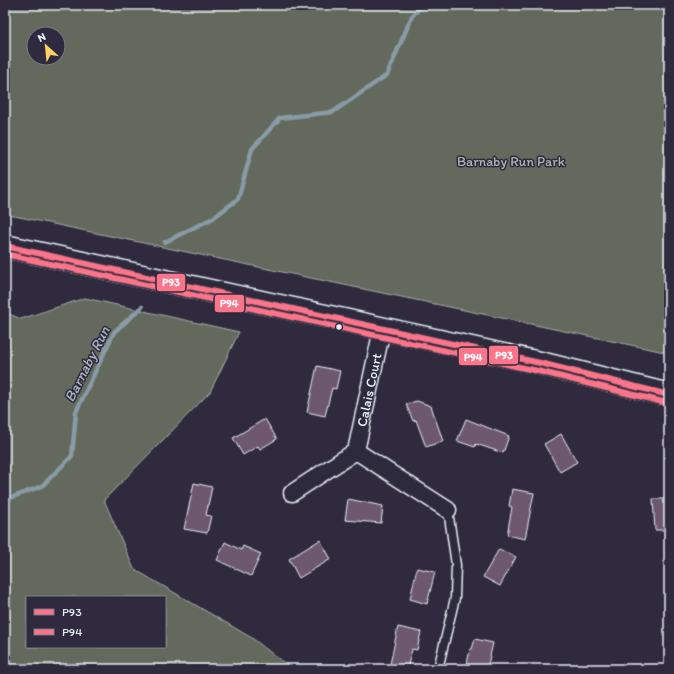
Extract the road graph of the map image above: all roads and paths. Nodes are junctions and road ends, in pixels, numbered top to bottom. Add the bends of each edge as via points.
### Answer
1 (5, 246) edge
2 (382, 329) junction
3 (669, 395) edge
4 (356, 451) junction
5 (292, 493) dead end
6 (448, 510) joint
7 (438, 669) edge

1 - 2 main road
2 - 3 main road via 540,363
2 - 4 street, Calais Court
4 - 5 street
4 - 6 street
6 - 7 lane via 456,565 455,598

